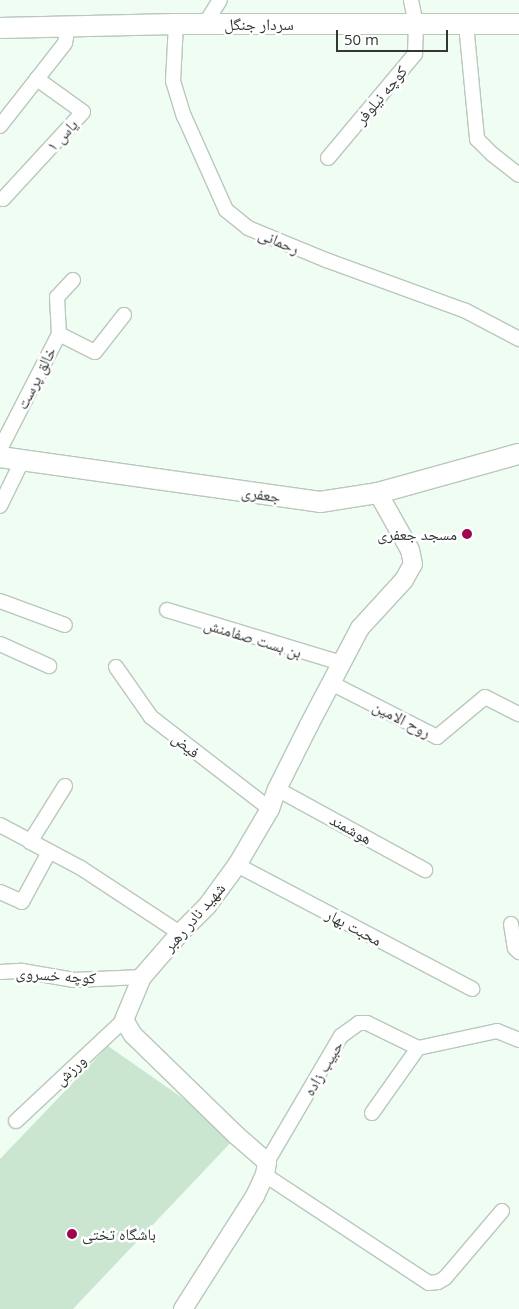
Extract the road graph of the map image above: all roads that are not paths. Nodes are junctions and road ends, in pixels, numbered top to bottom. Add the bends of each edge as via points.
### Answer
1 (220, 0) edge
2 (411, 0) edge
3 (176, 24) junction
4 (205, 24) junction
5 (416, 24) junction
6 (466, 24) junction
7 (519, 24) edge
8 (68, 26) junction
9 (0, 28) edge
10 (37, 79) junction
11 (0, 126) edge
12 (328, 158) dead end
13 (519, 175) edge
14 (3, 199) dead end
15 (73, 280) dead end
16 (124, 315) dead end
17 (59, 334) junction
18 (519, 339) edge
19 (0, 449) edge
20 (519, 454) edge
21 (0, 457) edge
22 (22, 461) junction
23 (378, 493) junction
24 (0, 506) edge
25 (0, 601) edge
26 (167, 610) dead end
27 (65, 624) dead end
28 (0, 644) edge
29 (340, 664) junction
30 (50, 666) dead end
31 (116, 667) dead end
32 (331, 683) junction
33 (519, 714) edge
34 (64, 786) dead end
35 (277, 789) junction
36 (270, 809) junction
37 (0, 825) edge
38 (30, 842) junction
39 (49, 852) junction
40 (237, 865) junction
41 (425, 870) dead end
42 (0, 892) edge
43 (511, 924) dead end
44 (180, 933) junction
45 (519, 952) edge
46 (0, 972) edge
47 (142, 978) junction
48 (472, 989) dead end
49 (124, 1020) junction
50 (519, 1040) edge
51 (418, 1048) junction
52 (372, 1113) dead end
53 (16, 1121) dead end
54 (266, 1169) junction
55 (502, 1211) dead end
56 (182, 1309) edge

1 - 4 street
2 - 5 street, کوچه نیلوفر
3 - 4 main road, سردار جنگل
3 - 8 main road, سردار جنگل
3 - 18 street, رحمانی via 173,81 184,116 226,210 248,228 466,311
4 - 5 main road, سردار جنگل
5 - 6 main road, سردار جنگل
5 - 12 street, کوچه نیلوفر via 415,54
6 - 7 main road, سردار جنگل
6 - 13 street via 477,139
8 - 9 main road, سردار جنگل
8 - 10 street via 65,43
10 - 11 street
10 - 14 street, یاس ۱ via 83,112
15 - 17 street via 57,297
16 - 17 street via 95,352
17 - 19 street, خالق پرست
20 - 23 main road, جعفری
21 - 22 main road, جعفری
22 - 23 main road, جعفری via 320,502
22 - 24 street
23 - 29 street, شهید نادر رهبر via 410,550 413,564 404,580 360,628
25 - 27 street
26 - 29 street, بن بست صفامنش
28 - 30 street
29 - 32 street, شهید نادر رهبر
31 - 36 street, فیض via 151,717
32 - 33 street, روح الامین via 436,737 485,697
32 - 35 street, شهید نادر رهبر
34 - 38 street
35 - 36 street, شهید نادر رهبر
35 - 41 street, هوشمند
36 - 40 street, شهید نادر رهبر
37 - 38 street
38 - 39 street
39 - 42 street via 22,902
39 - 44 street via 82,868
40 - 44 street, شهید نادر رهبر via 207,906
40 - 48 street, محبت بهار
43 - 45 street via 515,948
44 - 47 street, شهید نادر رهبر
46 - 47 street, کوچه خسروی via 22,971 74,980
47 - 49 street, شهید نادر رهبر
49 - 53 street, ورزش
49 - 54 street via 133,1035 237,1136
50 - 51 street via 497,1031
51 - 52 street
51 - 54 street, حبیب زاده via 367,1024 359,1023 341,1036
54 - 55 street via 428,1283 445,1278
54 - 56 street via 255,1196

